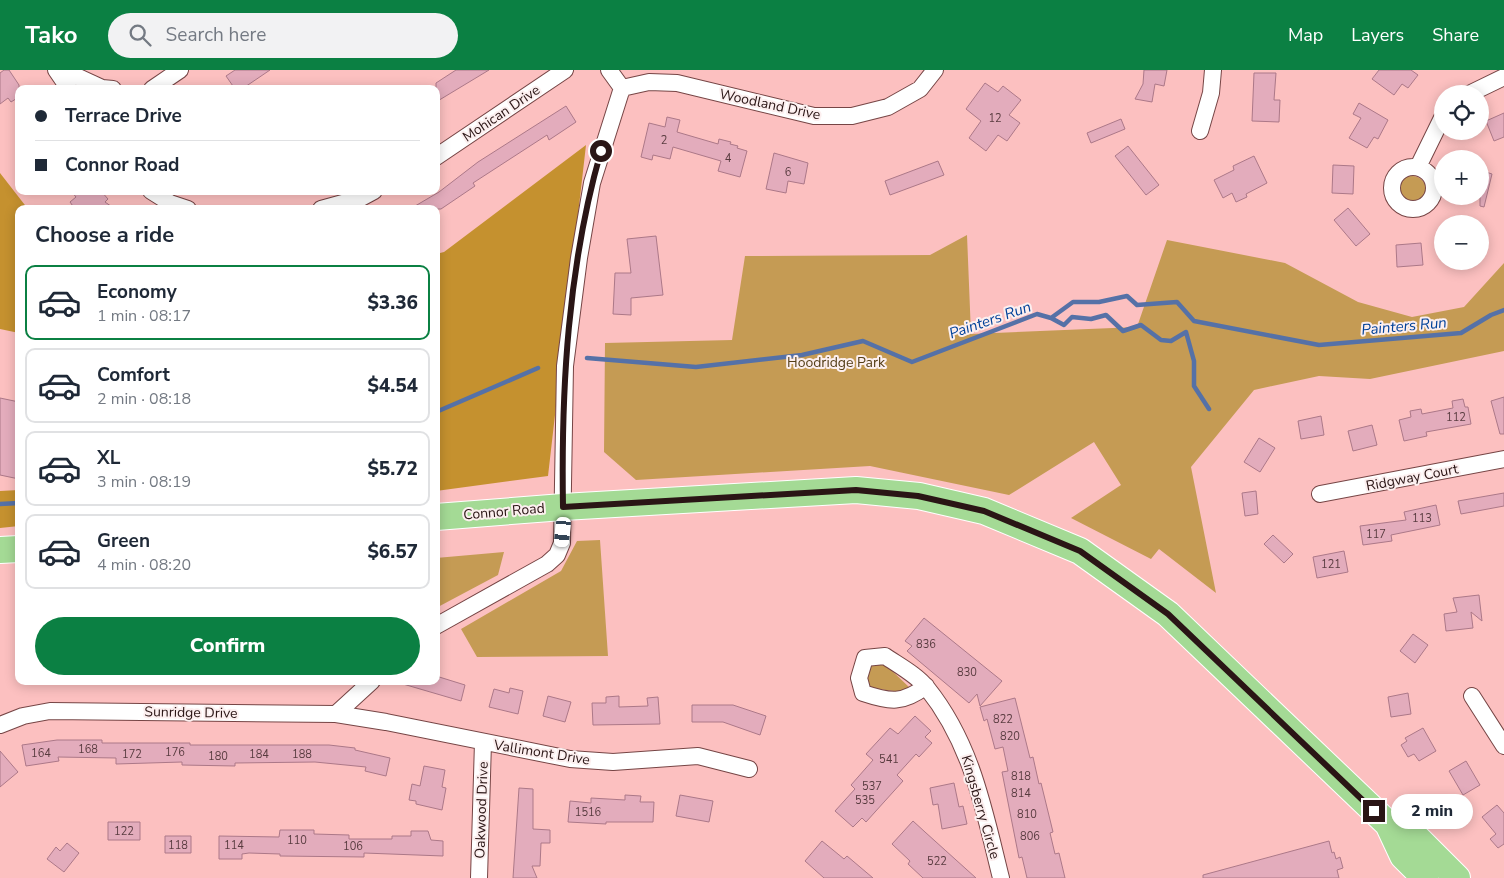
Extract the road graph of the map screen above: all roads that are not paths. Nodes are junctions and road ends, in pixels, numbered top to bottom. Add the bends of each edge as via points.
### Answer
1 (56, 70) edge
2 (63, 70) edge
3 (180, 70) edge
4 (565, 70) edge
5 (609, 70) edge
6 (935, 70) edge
7 (1213, 70) edge
8 (672, 77) edge
9 (1504, 77) edge
10 (66, 85) edge
11 (96, 85) edge
12 (158, 85) edge
13 (1485, 85) edge
14 (622, 88) junction
15 (1200, 131) dead end
16 (1434, 134) edge
17 (440, 154) edge
18 (1418, 167) dead end
19 (157, 195) edge
20 (367, 195) edge
21 (176, 205) edge
22 (336, 205) edge
23 (1504, 459) edge
24 (1320, 494) dead end
25 (563, 507) junction
26 (440, 517) edge
27 (15, 549) edge
28 (0, 550) edge
29 (440, 624) edge
30 (368, 685) edge
31 (926, 686) dead end
32 (1472, 696) dead end
33 (336, 714) junction
34 (0, 725) edge
35 (483, 742) junction
36 (1504, 746) edge
37 (749, 769) dead end
38 (1388, 824) junction
39 (479, 878) edge
40 (1001, 878) edge
41 (1426, 878) edge
42 (1457, 878) edge

1 - 10 street
2 - 11 street
3 - 12 street
4 - 17 street, Mohican Drive
5 - 14 street
6 - 8 street, Woodland Drive via 920,88 888,107 852,116 814,116
7 - 15 street via 1211,93
8 - 14 street, Woodland Drive
9 - 13 street
14 - 25 street via 592,183 579,258 565,366
16 - 18 street
19 - 21 street
20 - 22 street
23 - 24 street, Ridgway Court
25 - 26 main road, Connor Road
25 - 29 street via 562,543 557,555 547,564
25 - 38 main road, Connor Road via 856,490 918,496 984,511 1080,551 1168,614
27 - 28 main road
30 - 33 street
31 - 40 street, Kingsberry Circle via 963,743 979,788
32 - 36 street
33 - 34 street, Sunridge Drive via 50,711
33 - 35 street, Vallimont Drive
35 - 37 street, Vallimont Drive via 570,759 613,762 698,756
35 - 39 street, Oakwood Drive
38 - 41 main road, Connor Road via 1403,856
38 - 42 main road, Connor Road via 1418,839

